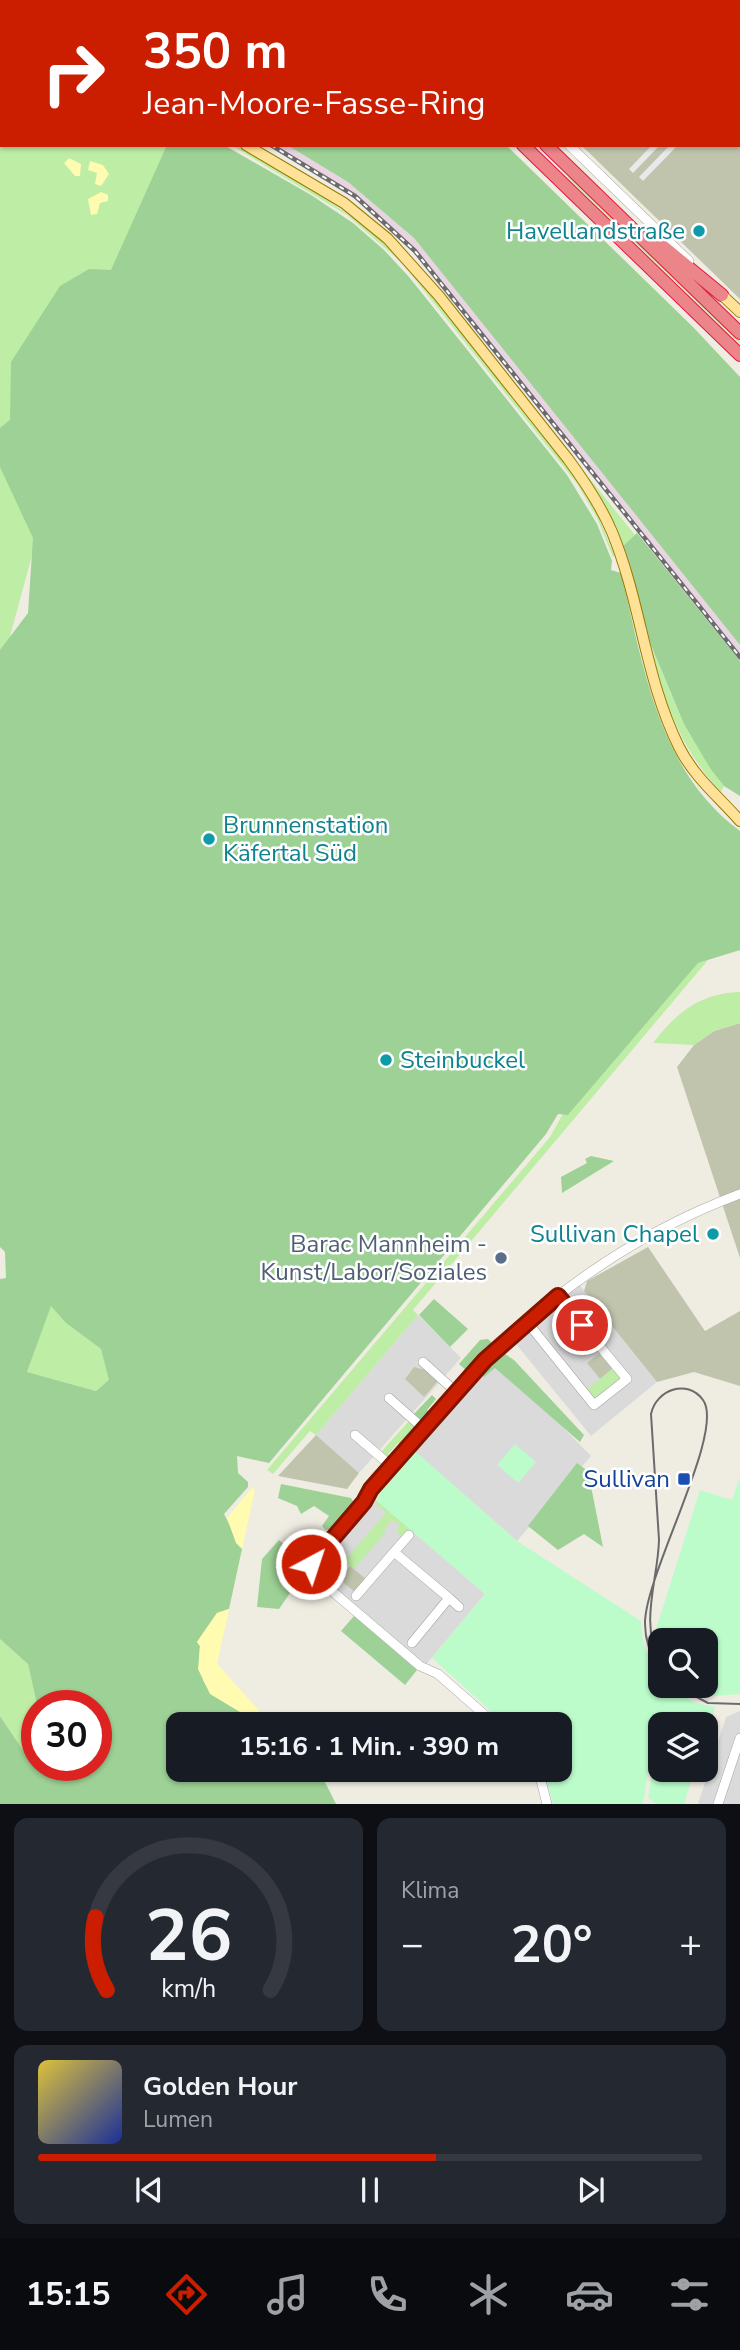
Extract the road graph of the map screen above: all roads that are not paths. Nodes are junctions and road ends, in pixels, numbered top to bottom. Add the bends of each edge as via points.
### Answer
1 (249, 147) edge
2 (525, 147) edge
3 (547, 147) edge
4 (571, 147) edge
5 (626, 223) junction
6 (722, 295) junction
7 (740, 312) edge
8 (740, 333) edge
9 (740, 355) edge
10 (739, 819) edge
11 (740, 1194) edge
12 (558, 1296) junction
13 (527, 1322) junction
14 (423, 1362) dead end
15 (456, 1392) junction
16 (389, 1398) dead end
17 (424, 1429) junction
18 (355, 1435) dead end
19 (391, 1466) junction
20 (409, 1535) dead end
21 (394, 1552) junction
22 (356, 1597) dead end
23 (449, 1598) junction
24 (459, 1607) dead end
25 (412, 1643) dead end
26 (481, 1712) edge
27 (740, 1738) edge
28 (541, 1782) edge
29 (547, 1804) edge
30 (718, 1804) edge

1 - 10 main road via 344,203 388,239 568,458 612,533 667,721 697,775
2 - 9 highway
3 - 5 highway
4 - 6 street
5 - 6 highway via 650,235
5 - 8 highway
6 - 7 main road
11 - 12 street via 650,1236
12 - 13 street
12 - 13 street via 626,1379 594,1405
13 - 15 street
14 - 15 street
15 - 17 street
16 - 17 street
17 - 19 street
18 - 19 street
19 - 26 street via 308,1568 420,1666 438,1674
20 - 21 street
21 - 22 street
21 - 23 street via 407,1570
23 - 24 street
23 - 25 street
27 - 30 street
28 - 29 street

